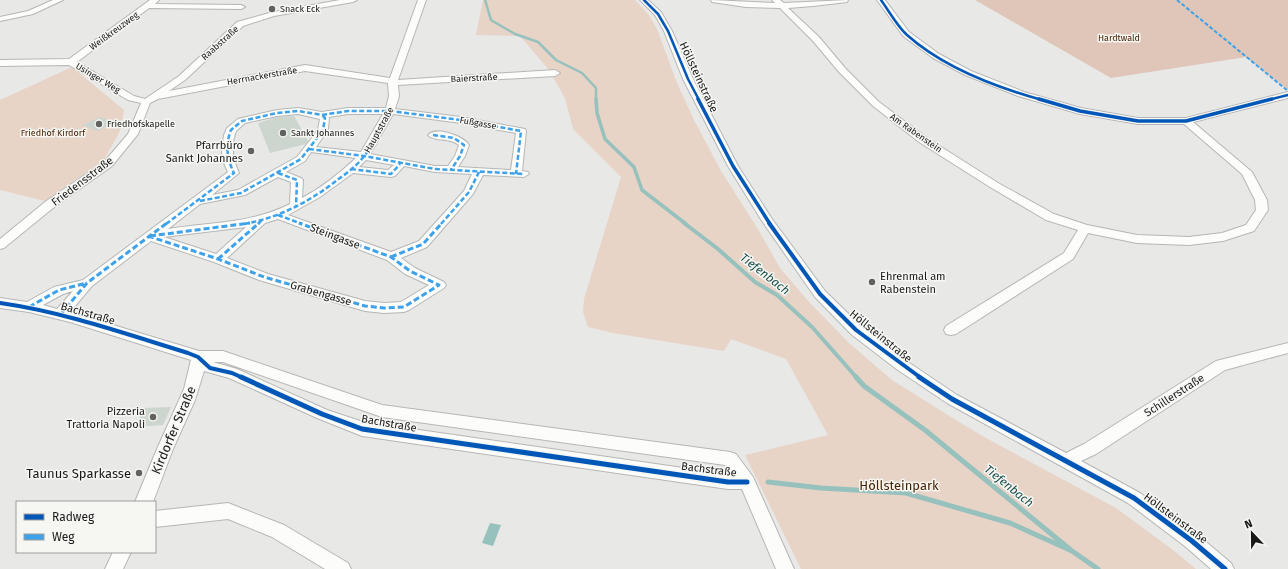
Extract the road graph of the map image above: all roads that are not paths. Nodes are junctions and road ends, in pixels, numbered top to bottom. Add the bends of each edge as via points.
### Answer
1 (59, 0) edge
2 (155, 0) edge
3 (249, 0) edge
4 (353, 0) edge
5 (422, 0) edge
6 (644, 0) edge
7 (715, 0) edge
8 (844, 0) edge
9 (881, 0) edge
10 (778, 2) edge
11 (148, 6) junction
12 (241, 7) junction
13 (0, 19) edge
14 (240, 24) junction
15 (71, 62) junction
16 (0, 63) edge
17 (554, 73) dead end
18 (393, 82) junction
19 (1288, 95) edge
20 (156, 96) junction
21 (146, 102) junction
22 (390, 111) junction
23 (322, 115) junction
24 (1186, 121) junction
25 (433, 135) dead end
26 (309, 149) junction
27 (364, 156) junction
28 (400, 164) junction
29 (351, 169) junction
30 (451, 170) junction
31 (479, 172) junction
32 (278, 173) junction
33 (197, 201) junction
34 (296, 206) junction
35 (278, 214) junction
36 (262, 220) junction
37 (1084, 228) junction
38 (148, 236) junction
39 (0, 245) edge
40 (391, 257) junction
41 (218, 258) junction
42 (86, 283) junction
43 (2, 305) edge
44 (29, 307) junction
45 (60, 315) junction
46 (951, 330) dead end
47 (1288, 348) edge
48 (198, 357) junction
49 (1067, 460) junction
50 (747, 482) junction
51 (144, 501) edge
52 (156, 519) edge
53 (122, 553) edge
54 (114, 569) edge
55 (342, 569) edge
56 (785, 569) edge
57 (1225, 569) edge

1 - 13 street via 25,15
2 - 11 street, Weißkreuzweg
3 - 12 street
4 - 14 street, Raabstraße via 273,14
5 - 18 street, Hauptstraße
6 - 49 street, Höllsteinstraße via 658,14 668,31 688,80 733,166 820,294 856,330 900,364 1007,430
7 - 10 street via 758,4
8 - 10 street
9 - 24 street via 906,34 936,56 968,73 1022,94 1080,111 1138,121
10 - 37 street, Am Rabenstein via 876,104 923,140 1050,217
11 - 12 street
11 - 15 street, Weißkreuzweg
12 - 14 street via 236,12 234,21
14 - 20 street, Raabstraße via 182,78
15 - 16 street, Usinger Weg
15 - 21 street, Usinger Weg via 131,98
17 - 18 street, Baierstraße
18 - 20 street, Herrnackerstraße via 305,68
18 - 22 street, Hauptstraße via 394,96
19 - 24 street
20 - 21 street, Raabstraße
21 - 39 street, Friedensstraße via 133,134 108,164 49,205
22 - 23 street via 348,111
22 - 27 street, Hauptstraße
22 - 31 street, Fußgasse via 522,131 520,174
23 - 26 street via 325,118 323,130
23 - 33 street via 310,112 283,112 237,124 229,135 227,152 234,173
24 - 37 street, Am Rabenstein via 1247,172 1261,200 1262,210 1250,228 1224,237 1189,241 1137,239
25 - 30 street via 448,136 464,145
26 - 27 street
26 - 32 street via 301,160
27 - 28 street
27 - 29 street, Hauptstraße
28 - 29 street via 391,174
28 - 30 street
29 - 34 street, Hauptstraße via 316,195
30 - 31 street
31 - 40 street via 469,192 423,244
32 - 33 street via 241,193
32 - 34 street via 297,180
33 - 38 street
34 - 35 street, Hauptstraße
35 - 36 street, Hauptstraße
35 - 40 street, Steingasse
36 - 38 street, Hauptstraße
36 - 41 street, Hauptstraße
37 - 46 street via 1069,256
38 - 41 street, Grabengasse
38 - 42 street, Hauptstraße
40 - 41 street, Grabengasse via 410,271 439,285 404,307 378,308 264,277
42 - 44 street, Hauptstraße via 59,290
42 - 45 street, Hauptstraße
43 - 44 street, Bachstraße
44 - 45 street, Bachstraße
45 - 48 street, Bachstraße via 71,316
47 - 49 street, Schillerstraße via 1221,365 1090,449
48 - 50 street, Bachstraße via 210,368 232,373 322,414 362,429 728,482
48 - 50 street, Bachstraße via 223,356 382,411 730,459
48 - 51 street, Kirdorfer Straße via 198,370 193,384
49 - 57 street, Höllsteinstraße via 1134,498
50 - 56 street
52 - 55 street via 228,511 278,530
53 - 54 street

